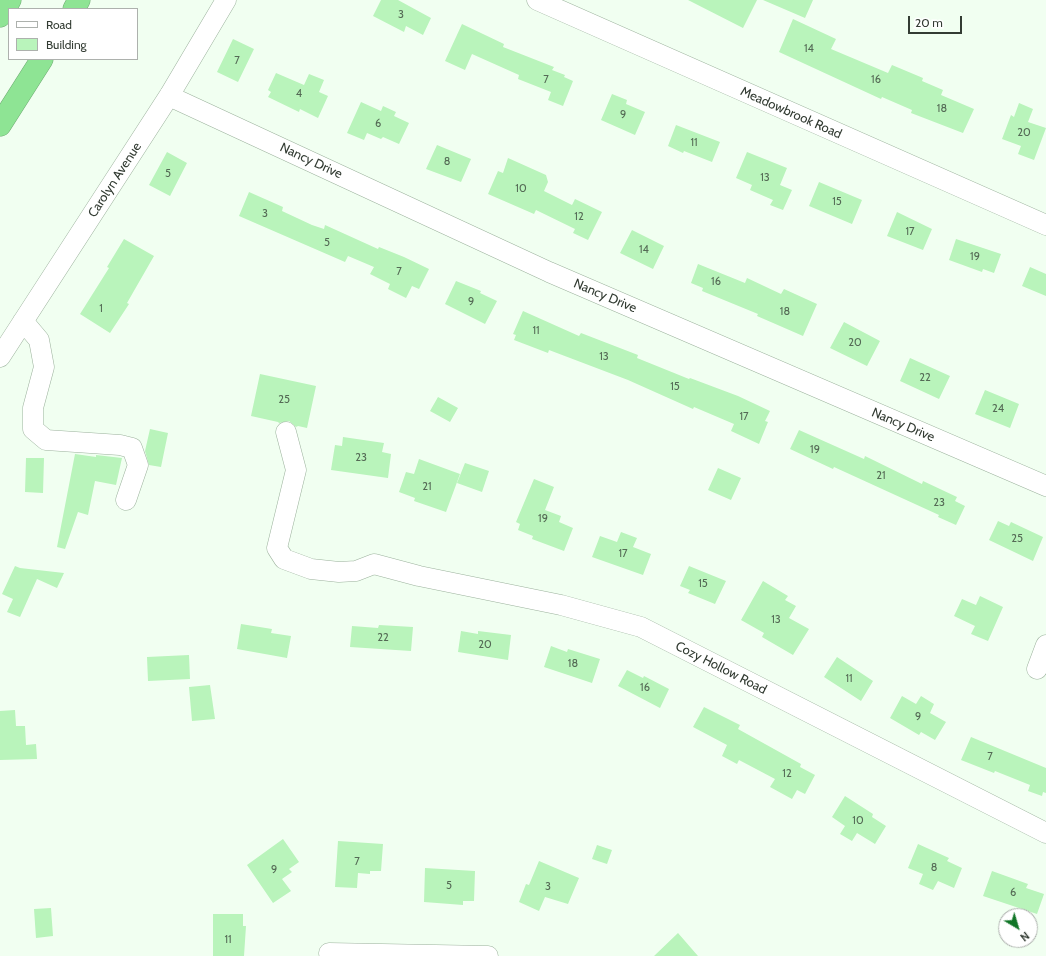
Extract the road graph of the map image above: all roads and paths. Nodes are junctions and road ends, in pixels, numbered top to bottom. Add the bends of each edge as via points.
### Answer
1 (10, 0) edge
2 (226, 0) edge
3 (537, 0) edge
4 (0, 16) edge
5 (41, 60) edge
6 (169, 96) junction
7 (0, 125) edge
8 (1046, 225) edge
9 (23, 322) junction
10 (0, 356) edge
11 (286, 432) dead end
12 (1046, 486) edge
13 (126, 500) dead end
14 (1046, 645) edge
15 (1037, 669) dead end
16 (1046, 833) edge
17 (329, 953) dead end
18 (488, 956) edge

1 - 4 highway
2 - 6 street, Carolyn Avenue
3 - 8 street, Meadowbrook Road
5 - 7 highway
6 - 9 street, Carolyn Avenue
6 - 12 street, Nancy Drive via 549,272
9 - 10 street, Carolyn Avenue
9 - 13 street via 39,340 44,367 33,408 33,429 46,440 132,448 138,465
11 - 16 street, Cozy Hollow Road via 296,470 277,548 284,559 311,569 339,572 356,571 374,564 561,605 641,627
14 - 15 street
17 - 18 street

